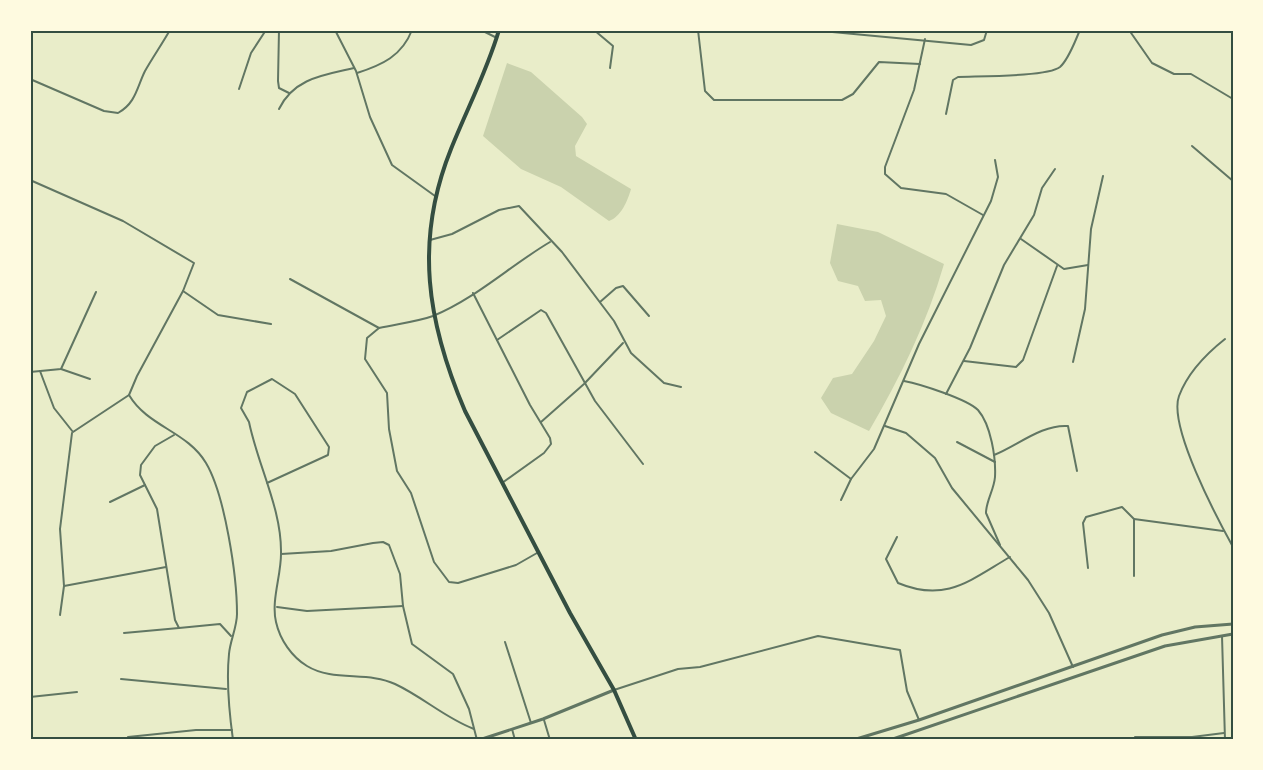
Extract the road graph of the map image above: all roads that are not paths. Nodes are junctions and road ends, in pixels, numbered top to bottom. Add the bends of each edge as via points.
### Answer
1 (170, 30) edge
2 (266, 30) edge
3 (279, 30) edge
4 (335, 30) edge
5 (412, 30) edge
6 (482, 30) edge
7 (499, 30) edge
8 (594, 30) edge
9 (676, 30) edge
10 (688, 30) edge
11 (698, 30) edge
12 (811, 30) edge
13 (890, 30) edge
14 (987, 30) edge
15 (1080, 30) edge
16 (1129, 30) edge
17 (889, 36) junction
18 (497, 37) junction
19 (925, 39) junction
20 (920, 64) junction
21 (354, 68) junction
22 (610, 68) dead end
23 (357, 73) junction
24 (30, 79) edge
25 (239, 89) dead end
26 (290, 93) junction
27 (1233, 99) edge
28 (279, 109) dead end
29 (946, 114) dead end
30 (1192, 146) dead end
31 (995, 160) dead end
32 (1055, 169) dead end
33 (1103, 176) dead end
34 (30, 180) edge
35 (1233, 181) edge
36 (435, 196) junction
37 (983, 215) junction
38 (1021, 239) junction
39 (430, 240) junction
40 (550, 242) junction
41 (1088, 265) junction
42 (1057, 266) junction
43 (290, 279) dead end
44 (183, 291) junction
45 (96, 292) dead end
46 (473, 293) junction
47 (600, 302) junction
48 (432, 316) junction
49 (649, 316) dead end
50 (271, 324) dead end
51 (379, 328) junction
52 (1225, 339) dead end
53 (497, 340) junction
54 (624, 343) junction
55 (964, 361) junction
56 (1072, 362) dead end
57 (61, 369) junction
58 (40, 371) junction
59 (30, 372) edge
60 (90, 380) dead end
61 (904, 381) junction
62 (584, 384) junction
63 (681, 387) dead end
64 (946, 394) junction
65 (129, 395) junction
66 (542, 422) junction
67 (884, 426) junction
68 (73, 432) junction
69 (175, 434) junction
70 (957, 442) dead end
71 (815, 452) dead end
72 (994, 455) junction
73 (995, 462) junction
74 (643, 464) dead end
75 (1077, 471) dead end
76 (851, 479) junction
77 (267, 483) junction
78 (502, 483) junction
79 (146, 484) junction
80 (841, 500) dead end
81 (110, 502) dead end
82 (1134, 519) junction
83 (1224, 531) junction
84 (897, 537) dead end
85 (1001, 547) junction
86 (1233, 547) edge
87 (540, 552) junction
88 (281, 554) junction
89 (1010, 557) junction
90 (166, 567) junction
91 (1088, 568) dead end
92 (1134, 576) dead end
93 (64, 586) junction
94 (403, 606) junction
95 (276, 607) junction
96 (60, 615) dead end
97 (1233, 624) edge
98 (179, 628) junction
99 (124, 633) dead end
100 (1233, 634) edge
101 (231, 636) junction
102 (1222, 636) junction
103 (505, 642) dead end
104 (1073, 667) junction
105 (1077, 676) junction
106 (121, 679) dead end
107 (226, 689) junction
108 (614, 690) junction
109 (76, 692) dead end
110 (30, 697) edge
111 (543, 719) junction
112 (919, 720) junction
113 (531, 723) junction
114 (474, 729) junction
115 (512, 729) junction
116 (232, 730) junction
117 (1225, 733) junction
118 (128, 737) dead end
119 (1135, 737) dead end
120 (233, 740) edge
121 (478, 740) edge
122 (514, 740) edge
123 (550, 740) edge
124 (636, 740) edge
125 (853, 740) edge
126 (890, 740) edge
127 (1225, 740) edge

1 - 24 street via 144,72 139,90 127,108 118,113
2 - 25 street via 251,52
3 - 26 street via 279,88
4 - 21 street
5 - 23 street via 403,50 395,57
6 - 18 street
7 - 18 highway
8 - 22 street via 613,46
9 - 10 street
11 - 20 street via 705,91 714,100 842,100 853,94 879,62
12 - 17 street
13 - 17 street
14 - 19 street via 984,40 971,45
15 - 29 street via 1056,69 953,80
16 - 27 street via 1152,63 1174,74 1191,74
17 - 19 street
18 - 36 highway
19 - 20 street
20 - 37 street via 885,174 901,188 946,194
21 - 23 street
21 - 26 street via 315,76
23 - 36 street via 370,117 393,165
26 - 28 street
30 - 35 street
31 - 37 street via 996,183
32 - 38 street via 1042,188
33 - 41 street via 1091,229
34 - 44 street via 123,221 189,258 194,263
36 - 39 highway
37 - 61 street
38 - 42 street
38 - 55 street via 1004,264
39 - 40 street via 452,234 513,205 526,212
39 - 48 highway
40 - 46 street
40 - 47 street
41 - 42 street via 1064,269
41 - 56 street via 1085,309
42 - 55 street via 1023,360 1016,367
43 - 51 street
44 - 50 street via 218,315
44 - 65 street
45 - 57 street
46 - 48 street
46 - 53 street
47 - 49 street via 622,286
47 - 54 street
48 - 51 street
48 - 78 highway via 452,379
51 - 87 street via 367,338 365,358 387,393 397,471 411,493 434,562 449,582 458,583 516,565
52 - 83 street via 1192,372 1178,398 1185,447
53 - 62 street via 541,310
53 - 66 street
54 - 62 street
54 - 63 street via 653,375 664,383
55 - 64 street
57 - 58 street
57 - 60 street
58 - 59 street
58 - 68 street via 54,408
61 - 64 street
61 - 67 street
62 - 66 street
62 - 74 street
64 - 72 street via 977,409
65 - 68 street
65 - 69 street via 138,410
66 - 78 street via 550,438 549,448
67 - 76 street via 874,449
67 - 85 street via 906,433 935,458 952,488
68 - 93 street via 60,529
69 - 79 street via 155,446 141,465 140,475
69 - 101 street via 193,445 207,464 227,525 237,616
70 - 73 street
71 - 76 street
72 - 73 street
72 - 75 street via 1038,432 1068,426
73 - 85 street via 994,487 986,513
76 - 80 street
77 - 77 street via 241,408 247,392 273,379 295,394 329,447 328,455 320,461
77 - 88 street
78 - 87 highway
79 - 81 street
79 - 90 street via 157,509
82 - 83 street
82 - 91 street via 1122,507 1086,517 1083,523
82 - 92 street
83 - 86 street
84 - 89 street via 888,551 888,565 898,583 912,589 960,588
85 - 89 street
87 - 108 highway
88 - 94 street via 384,542 394,554 400,574
88 - 95 street
89 - 104 street via 1049,613
90 - 93 street
90 - 98 street
93 - 96 street
94 - 95 street via 307,610
94 - 114 street via 412,644 453,674
95 - 114 street via 280,637 294,656 308,666 322,672 380,678 396,684
97 - 104 street via 1162,635
98 - 99 street
98 - 101 street via 220,624
100 - 102 street
101 - 107 street
102 - 105 street via 1165,646
102 - 117 street
103 - 113 street
104 - 105 street
104 - 112 street
105 - 126 street
106 - 107 street
107 - 116 street
108 - 111 street
108 - 112 street via 678,669 700,667 818,636 900,650 907,691
108 - 124 highway
109 - 110 street
111 - 113 street
111 - 123 street
112 - 125 street
113 - 115 street
114 - 121 street
115 - 121 street
115 - 122 street
116 - 118 street
116 - 120 street
117 - 119 street
117 - 127 street

